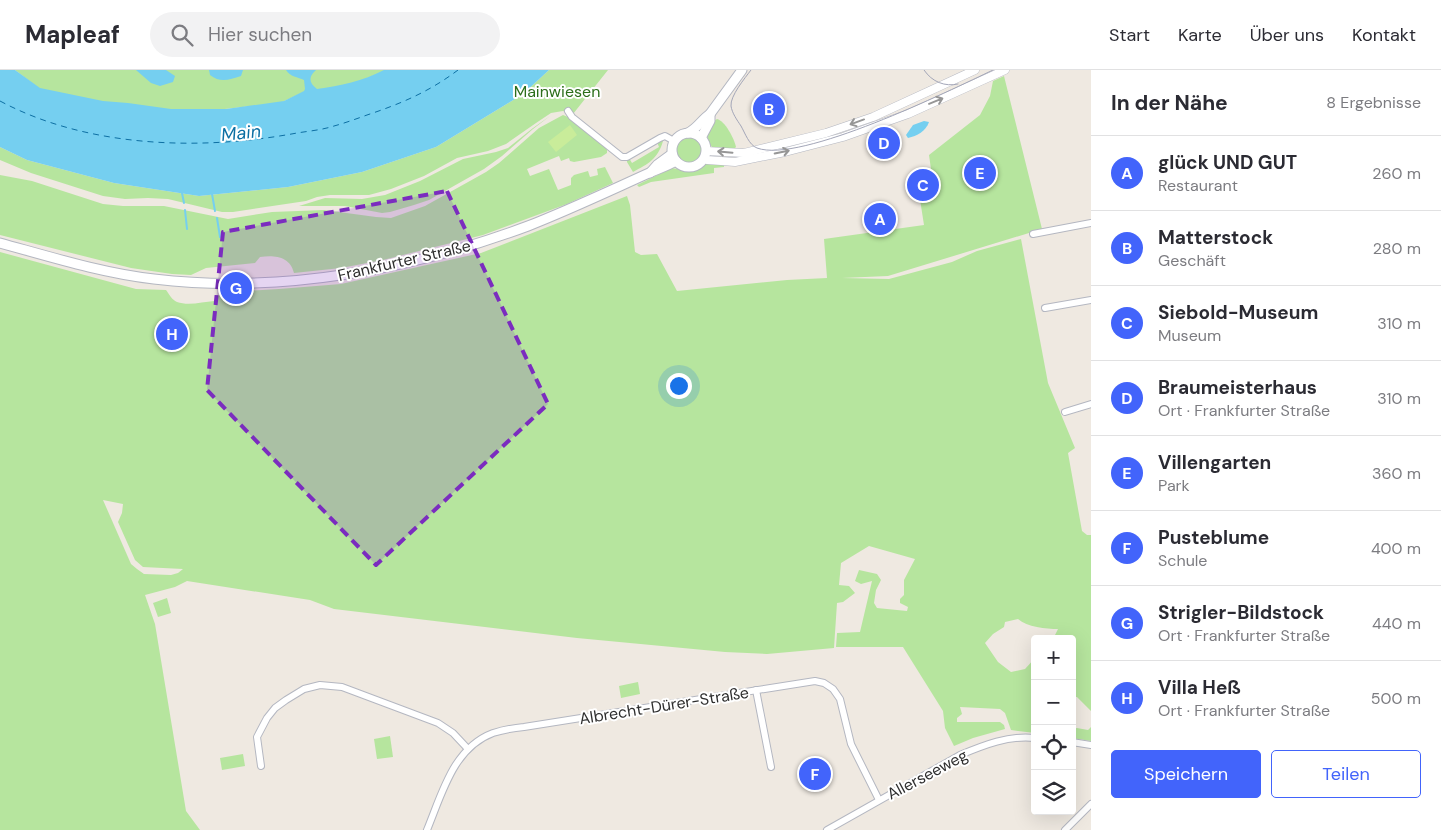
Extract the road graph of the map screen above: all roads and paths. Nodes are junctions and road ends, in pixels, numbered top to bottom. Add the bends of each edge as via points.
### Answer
1 (742, 70) edge
2 (975, 70) edge
3 (1005, 70) edge
4 (902, 104) junction
5 (568, 111) dead end
6 (710, 114) junction
7 (908, 114) junction
8 (873, 117) junction
9 (877, 125) junction
10 (688, 133) junction
11 (827, 137) junction
12 (702, 138) junction
13 (671, 139) junction
14 (705, 154) junction
15 (674, 158) junction
16 (1091, 223) edge
17 (1033, 234) dead end
18 (0, 243) edge
19 (1091, 300) edge
20 (1045, 308) dead end
21 (1091, 404) edge
22 (1065, 412) dead end
23 (756, 690) junction
24 (1031, 738) edge
25 (1076, 743) edge
26 (1091, 745) edge
27 (468, 749) junction
28 (261, 766) dead end
29 (771, 767) dead end
30 (879, 800) junction
31 (1091, 804) edge
32 (427, 830) edge
33 (826, 830) edge
34 (1065, 830) edge

1 - 6 main road
2 - 4 street
7 -> 3 street
4 - 7 street
4 - 8 street
5 - 13 street via 622,158 665,136
6 - 10 main road
6 - 12 main road
7 - 9 street
8 - 9 street
8 -> 11 street
9 - 11 street
10 - 12 main road
10 - 13 main road
11 - 14 street via 785,152 735,162 707,160
12 - 14 main road
13 - 15 main road
14 - 15 main road via 691,166 681,165
15 - 18 main road, Frankfurter Straße via 656,164 650,173 569,209 486,240 384,267 312,279 176,282 87,267
16 - 17 street
19 - 20 street
21 - 22 street
23 - 27 street, Albrecht-Dürer-Straße via 508,729 491,734
23 - 29 street
23 - 30 street, Albrecht-Dürer-Straße via 815,681 833,689 840,699 851,744
24 - 30 street, Allerseeweg via 982,746 960,755
25 - 26 street
27 - 28 street via 438,722 342,687 320,685 304,689 275,708 257,737
27 - 32 street, Albrecht-Dürer-Straße via 451,773
30 - 33 street, Allerseeweg
31 - 34 street

